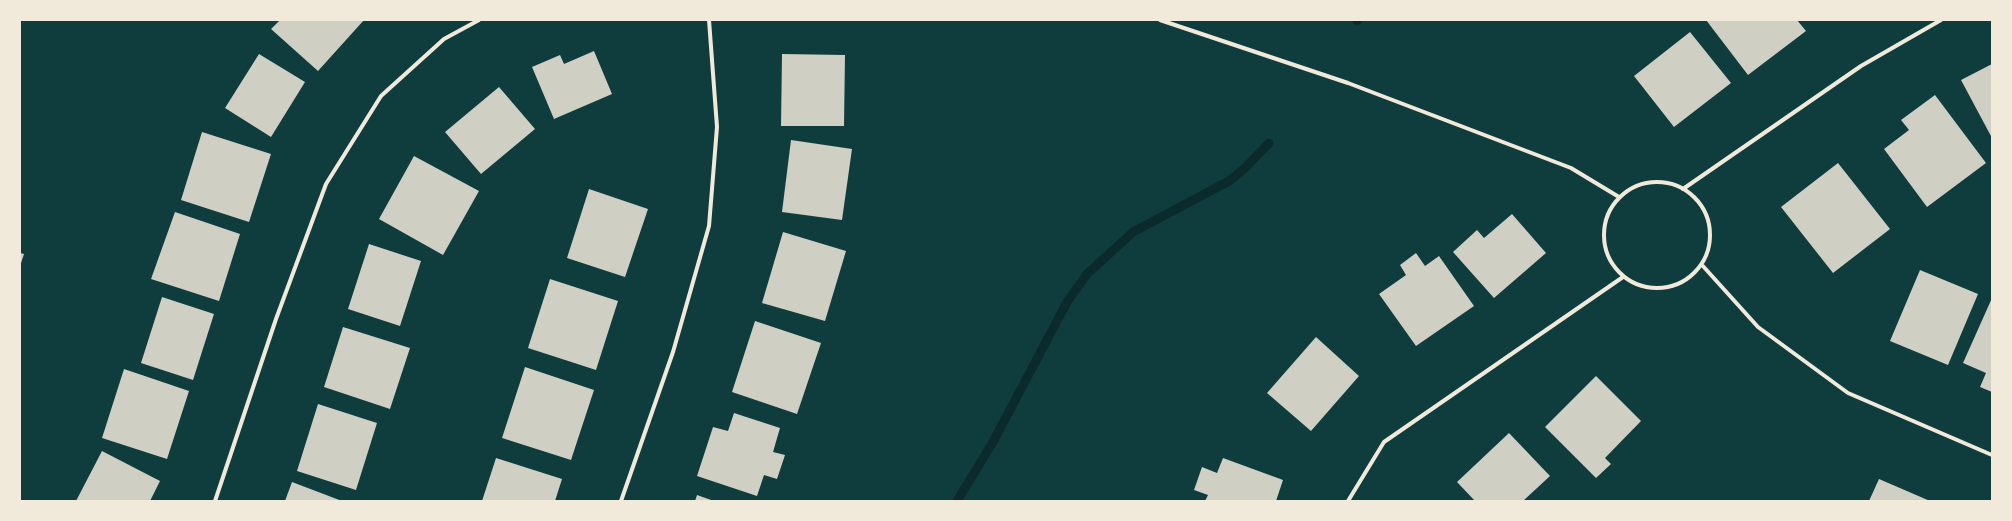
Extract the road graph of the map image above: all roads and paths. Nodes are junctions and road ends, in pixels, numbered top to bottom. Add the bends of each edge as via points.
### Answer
1 (479, 20) edge
2 (709, 20) edge
3 (1160, 20) edge
4 (1941, 20) edge
5 (1683, 189) junction
6 (1619, 197) junction
7 (1702, 265) junction
8 (1623, 277) junction
9 (1992, 455) edge
10 (215, 501) edge
11 (621, 501) edge
12 (1348, 501) edge

1 - 10 street via 444,39 381,96 326,184 276,319
2 - 11 street via 717,127 709,226 673,352
3 - 6 street via 1348,84 1572,168
4 - 5 street via 1861,66
5 - 6 street via 1667,182 1650,182 1633,187
5 - 7 street via 1697,199 1706,214 1710,231 1709,249
6 - 8 street via 1608,211 1603,229 1604,247 1611,263
7 - 8 street via 1690,277 1674,286 1656,288 1639,285
7 - 9 street via 1758,327 1848,393
8 - 12 street via 1384,442

